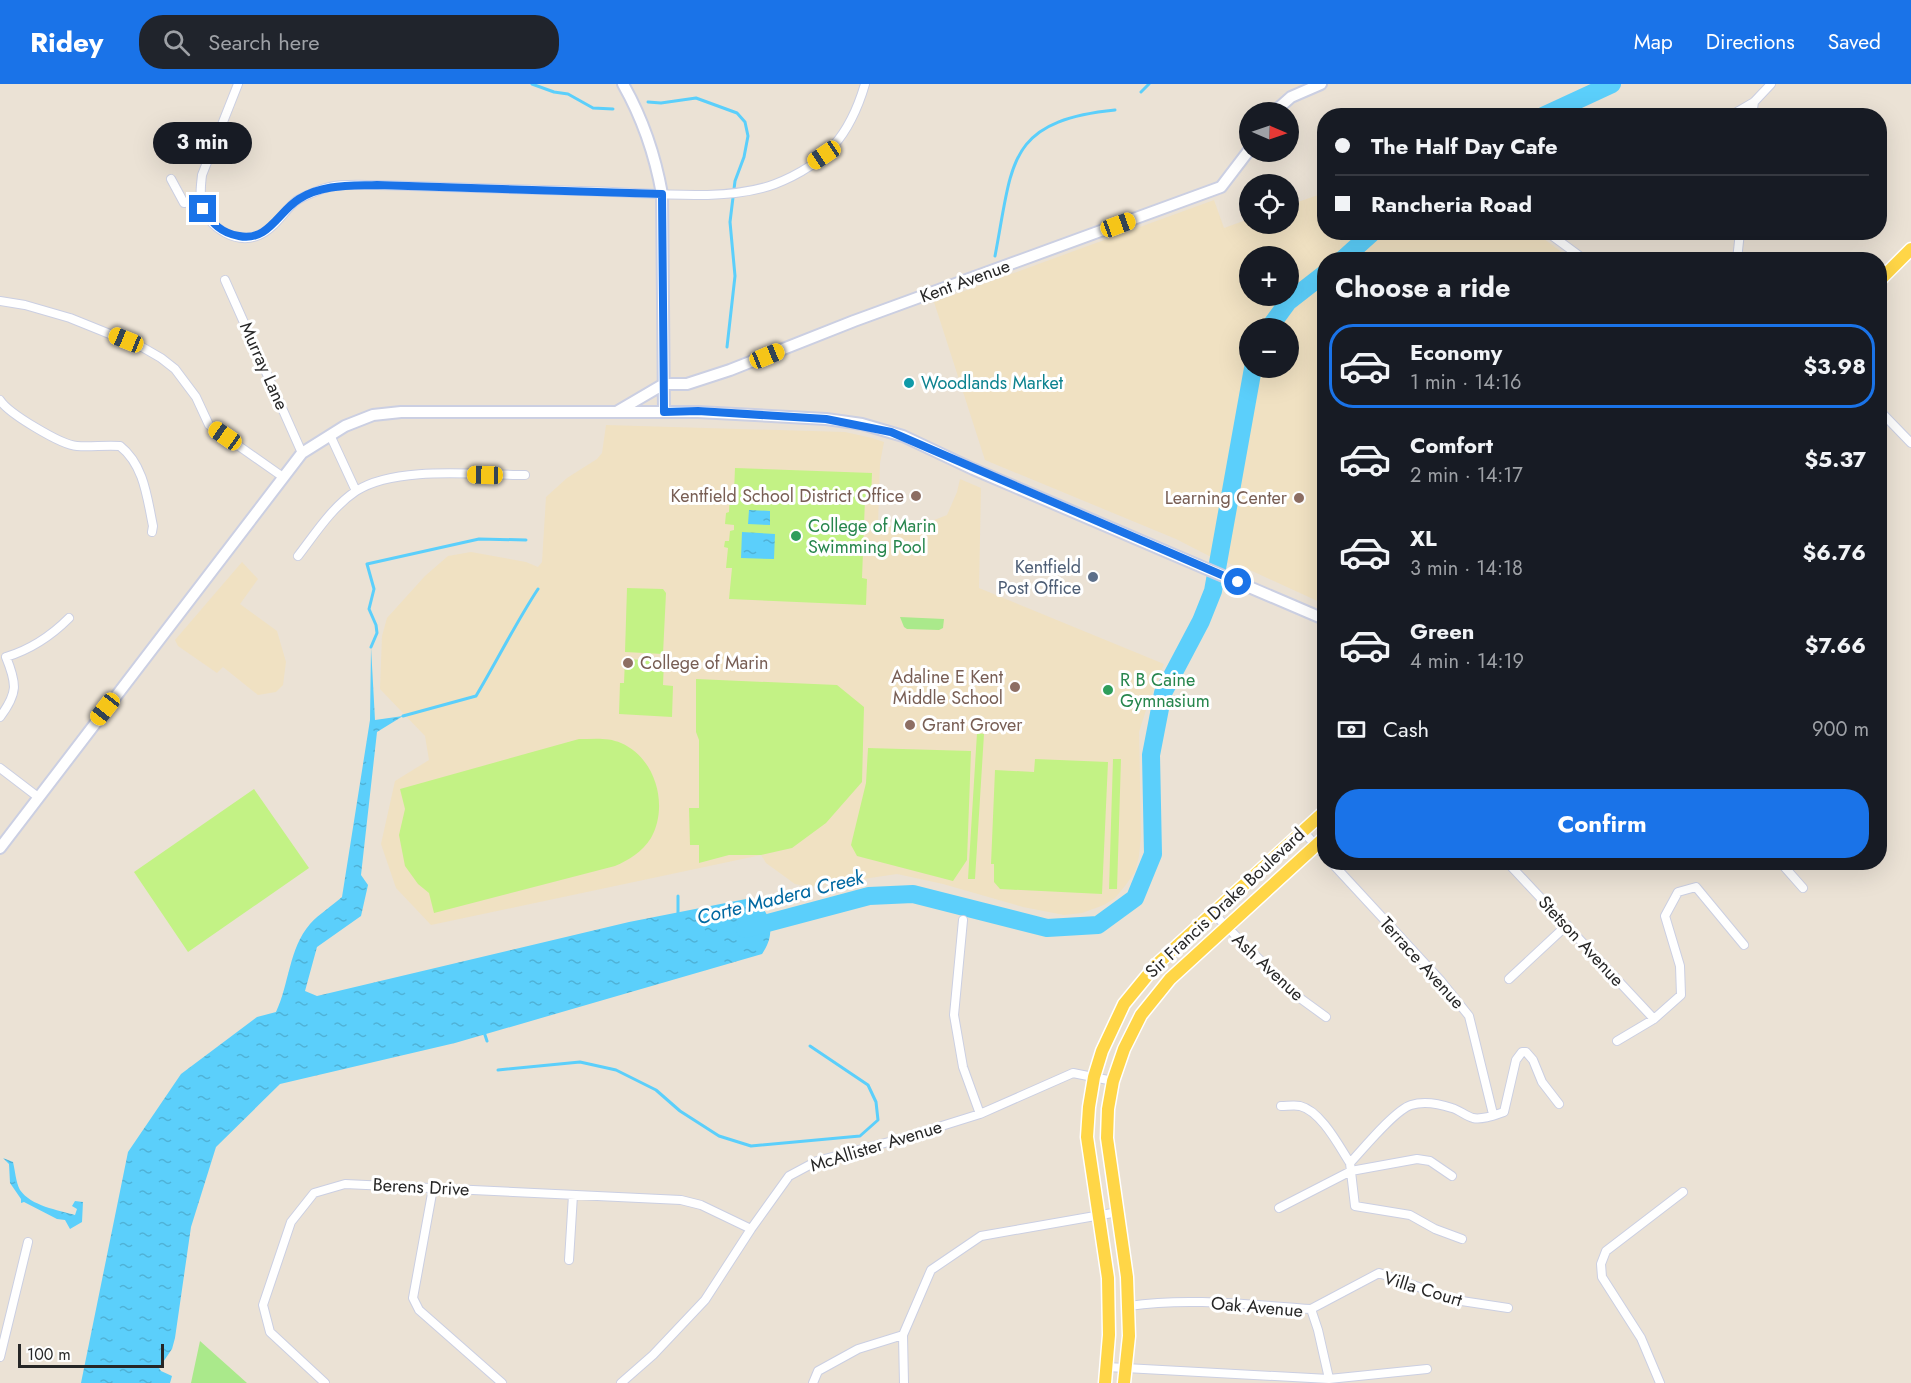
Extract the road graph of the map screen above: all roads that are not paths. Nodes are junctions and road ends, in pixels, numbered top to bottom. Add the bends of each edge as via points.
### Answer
1 (238, 84) edge
2 (622, 84) edge
3 (865, 84) edge
4 (1321, 84) edge
5 (1771, 84) edge
6 (1299, 88) edge
7 (1285, 102) edge
8 (1754, 102) junction
9 (1744, 108) edge
10 (1753, 108) edge
11 (1240, 162) edge
12 (171, 179) dead end
13 (662, 194) junction
14 (201, 201) junction
15 (1558, 240) edge
16 (1911, 249) edge
17 (1574, 252) edge
18 (1887, 273) edge
19 (225, 280) dead end
20 (0, 301) edge
21 (664, 384) junction
22 (0, 400) edge
23 (618, 411) junction
24 (664, 412) junction
25 (1887, 418) edge
26 (330, 435) junction
27 (1911, 443) edge
28 (302, 453) junction
29 (525, 475) dead end
30 (283, 477) junction
31 (356, 491) junction
32 (152, 532) dead end
33 (298, 556) dead end
34 (1317, 616) edge
35 (69, 618) dead end
36 (3, 655) edge
37 (0, 717) edge
38 (0, 768) edge
39 (38, 797) junction
40 (1317, 818) edge
41 (1303, 831) junction
42 (1317, 842) edge
43 (0, 848) edge
44 (1317, 850) edge
45 (1338, 870) edge
46 (1515, 870) edge
47 (1787, 870) edge
48 (1803, 888) dead end
49 (1213, 913) junction
50 (963, 920) dead end
51 (1567, 925) junction
52 (1226, 928) junction
53 (1744, 945) dead end
54 (1509, 979) dead end
55 (1326, 1017) dead end
56 (1654, 1019) junction
57 (1617, 1041) dead end
58 (1094, 1077) junction
59 (1113, 1081) junction
60 (1559, 1104) dead end
61 (1281, 1106) dead end
62 (980, 1114) junction
63 (1493, 1114) junction
64 (1351, 1167) junction
65 (1452, 1176) dead end
66 (433, 1188) junction
67 (1683, 1192) dead end
68 (573, 1195) junction
69 (1279, 1208) dead end
70 (1118, 1212) junction
71 (1099, 1215) junction
72 (751, 1228) junction
73 (1462, 1239) dead end
74 (28, 1242) dead end
75 (569, 1260) dead end
76 (1129, 1306) junction
77 (1508, 1308) dead end
78 (1311, 1309) junction
79 (903, 1335) junction
80 (0, 1357) edge
81 (1107, 1367) junction
82 (1126, 1369) junction
83 (1427, 1369) dead end
84 (1255, 1379) edge
85 (1329, 1381) edge
86 (325, 1383) edge
87 (502, 1383) edge
88 (621, 1383) edge
89 (813, 1383) edge
90 (904, 1383) edge
91 (1105, 1383) edge
92 (1125, 1383) edge
93 (1660, 1383) edge

1 - 14 street via 202,175
2 - 13 main road via 646,132
3 - 13 street via 844,135 824,155 787,179 738,192
4 - 6 main road
5 - 8 street
6 - 7 main road
8 - 9 street
8 - 10 street
11 - 21 main road, Kent Avenue via 1221,187 730,370 687,384
12 - 14 street via 184,203
13 - 14 street via 335,186 298,200 264,232 250,238 225,233 215,226
13 - 21 main road
15 - 17 street
16 - 18 main road
19 - 28 street, Murray Lane
20 - 30 street via 70,318 161,358 175,369 196,397 209,425
21 - 23 main road
21 - 24 main road
22 - 32 street via 65,444 120,446 140,470
23 - 24 main road
23 - 26 main road via 401,411 373,415
24 - 34 main road via 826,419 891,432
25 - 27 street
26 - 28 main road
26 - 31 street
28 - 30 main road
29 - 31 street via 408,474
30 - 39 main road
31 - 33 street via 328,517
35 - 36 street via 50,635 15,654
36 - 37 street via 14,688 12,701
38 - 39 street
39 - 43 main road
40 - 41 main road, Sir Francis Drake Boulevard
41 - 42 street
41 - 49 main road, Sir Francis Drake Boulevard
44 - 52 main road, Sir Francis Drake Boulevard
45 - 63 street, Terrace Avenue via 1469,1016
46 - 51 street, Stetson Avenue
47 - 48 street
49 - 52 street, Ash Avenue
49 - 58 main road, Sir Francis Drake Boulevard via 1156,965 1124,1004 1105,1042
50 - 62 street via 954,1015 963,1067
51 - 54 street
51 - 56 street, Stetson Avenue
52 - 55 street, Ash Avenue via 1293,993
52 - 59 main road, Sir Francis Drake Boulevard via 1170,979 1140,1015
53 - 56 street via 1696,887 1678,892 1665,916 1680,966 1681,995
56 - 57 street
58 - 59 street, McAllister Avenue
58 - 62 street, McAllister Avenue via 1078,1073 1066,1076
58 - 71 main road, Sir Francis Drake Boulevard via 1087,1137
59 - 70 main road, Sir Francis Drake Boulevard via 1107,1138
60 - 63 street via 1542,1082 1530,1055 1521,1052 1506,1109
61 - 64 street via 1301,1106 1317,1116
62 - 72 street, McAllister Avenue via 817,1161 789,1176
63 - 64 street via 1473,1118 1453,1108 1428,1103 1409,1105
64 - 65 street via 1417,1159 1430,1161
64 - 69 street
64 - 73 street via 1355,1206 1410,1215
66 - 68 street, Berens Drive
66 - 86 street, Berens Drive via 345,1184 314,1193 291,1222 263,1305 270,1332
66 - 87 street via 413,1298 419,1310
67 - 93 street via 1606,1251 1601,1263 1602,1277 1641,1338
68 - 72 street, Berens Drive via 681,1200
68 - 75 street
70 - 71 street
70 - 76 main road, Sir Francis Drake Boulevard
71 - 79 street via 981,1236 931,1270
71 - 81 main road, Sir Francis Drake Boulevard via 1108,1278
72 - 88 street, McAllister Avenue via 705,1300
74 - 80 street
76 - 78 street, Oak Avenue via 1218,1302
76 - 82 main road, Sir Francis Drake Boulevard
77 - 78 street, Villa Court via 1455,1300 1379,1274
78 - 85 street, Oak Avenue
79 - 89 street via 858,1349 818,1371
79 - 90 street
81 - 82 street
81 - 91 main road, Sir Francis Drake Boulevard
82 - 84 street
82 - 92 main road, Sir Francis Drake Boulevard
83 - 85 street
84 - 85 street

